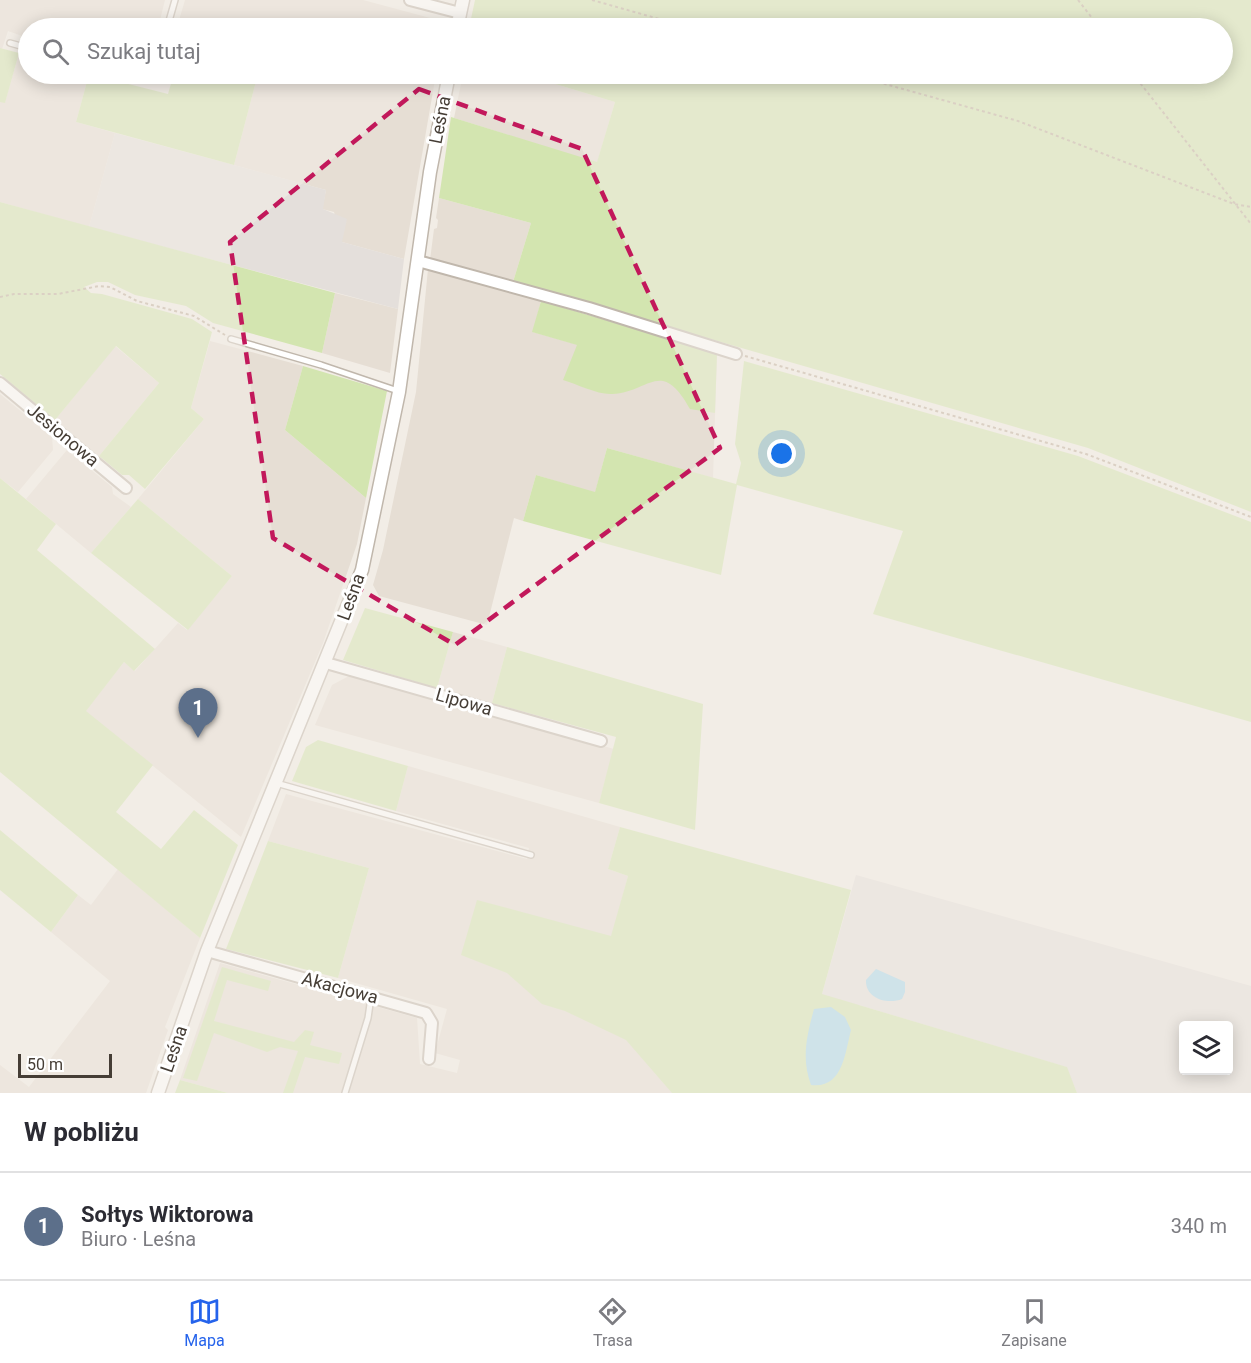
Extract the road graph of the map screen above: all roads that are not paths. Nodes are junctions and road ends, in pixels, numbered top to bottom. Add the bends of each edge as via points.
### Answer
1 (175, 0) edge
2 (410, 0) edge
3 (463, 0) edge
4 (460, 13) junction
5 (170, 18) edge
6 (459, 18) edge
7 (10, 43) dead end
8 (18, 45) edge
9 (447, 84) edge
10 (418, 261) junction
11 (231, 339) road end
12 (736, 354) road end
13 (0, 383) edge
14 (399, 392) junction
15 (126, 488) dead end
16 (326, 663) junction
17 (601, 741) dead end
18 (276, 783) junction
19 (531, 855) dead end
20 (207, 951) junction
21 (371, 997) junction
22 (429, 1059) dead end
23 (159, 1093) edge
24 (345, 1093) edge

1 - 5 lane
2 - 4 street
3 - 4 street
4 - 6 street
7 - 8 lane
9 - 10 street, Leśna
10 - 12 street via 590,308
10 - 14 street, Leśna
11 - 14 lane via 321,364
13 - 15 street, Jesionowa
14 - 16 street, Leśna via 362,570
16 - 17 street, Lipowa
16 - 18 street, Leśna
18 - 19 lane
18 - 20 street, Leśna
20 - 21 street, Akacjowa
20 - 23 street, Leśna
21 - 22 street, Akacjowa via 426,1013 432,1023
21 - 24 lane

